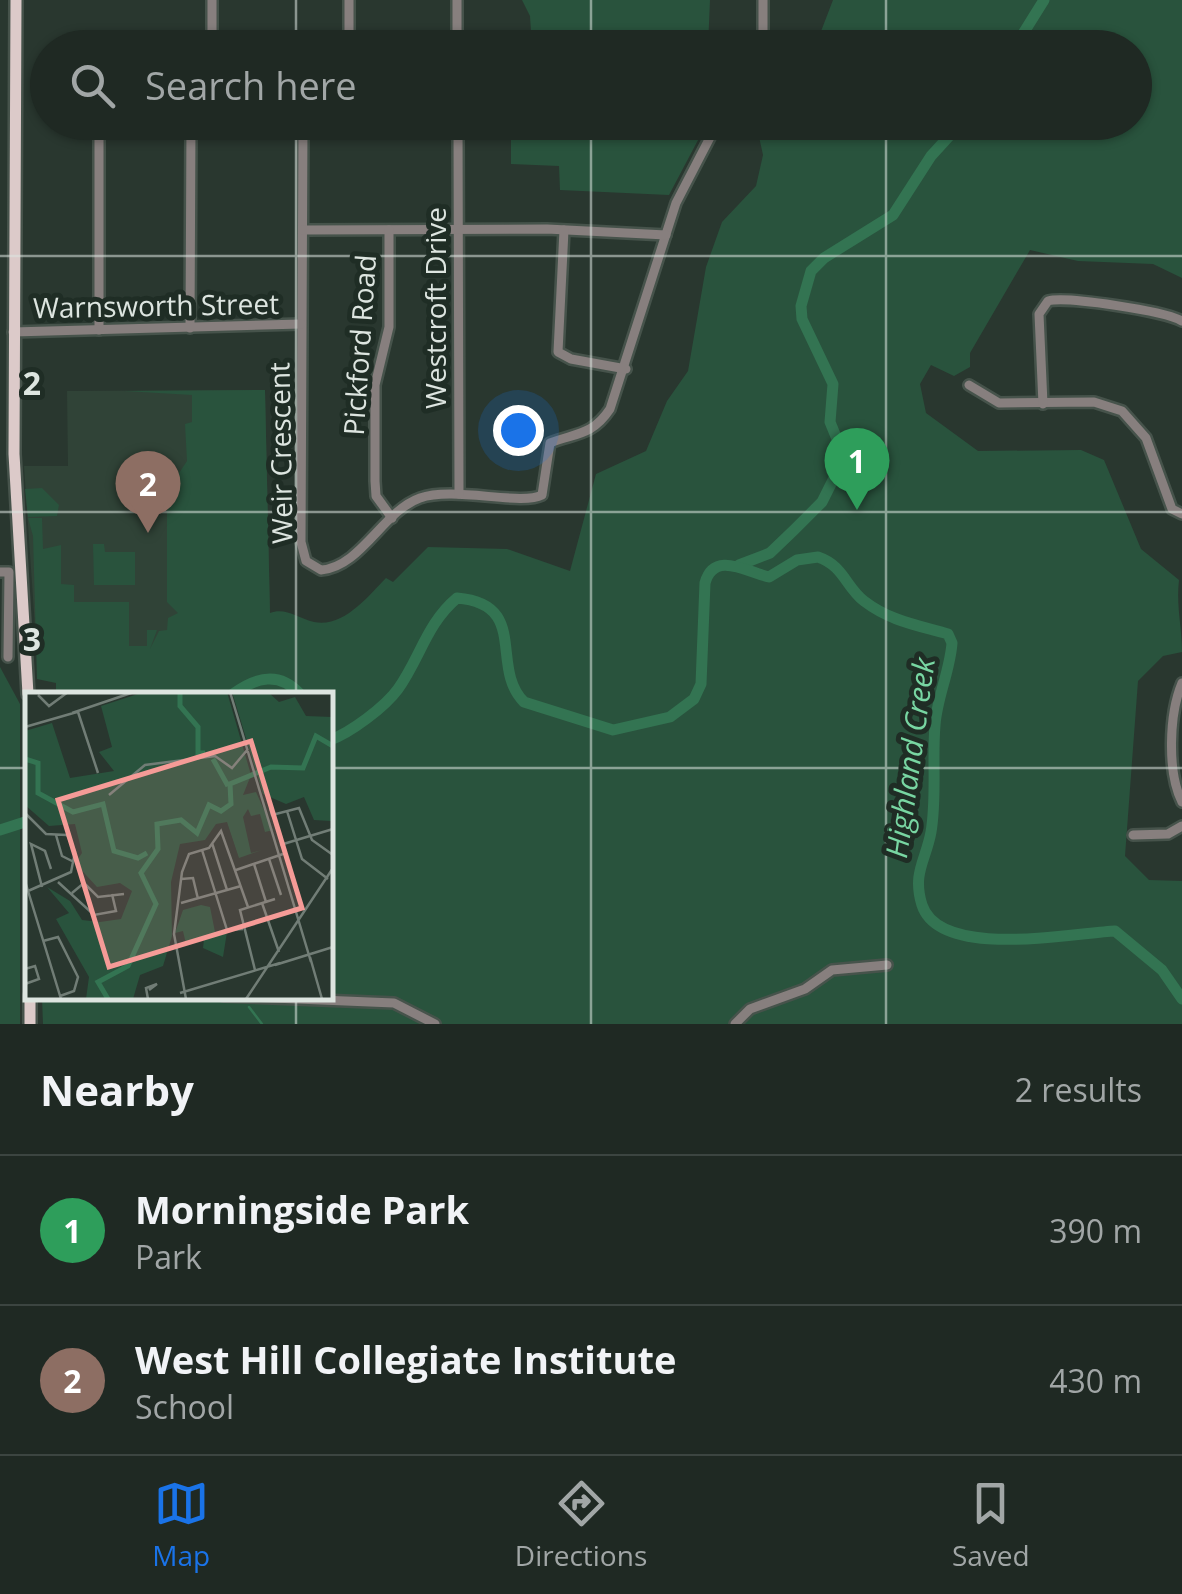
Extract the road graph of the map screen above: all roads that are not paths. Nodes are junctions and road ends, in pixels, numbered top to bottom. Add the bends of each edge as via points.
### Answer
1 (8, 0) edge
2 (16, 0) edge
3 (212, 0) edge
4 (350, 0) edge
5 (456, 0) edge
6 (763, 0) edge
7 (13, 24) junction
8 (212, 30) edge
9 (349, 30) edge
10 (457, 30) edge
11 (763, 30) edge
12 (99, 140) edge
13 (191, 140) edge
14 (303, 140) edge
15 (458, 140) edge
16 (709, 140) edge
17 (303, 230) junction
18 (389, 230) junction
19 (459, 230) junction
20 (564, 230) junction
21 (666, 235) junction
22 (1182, 322) edge
23 (301, 324) junction
24 (190, 328) junction
25 (99, 330) junction
26 (13, 332) junction
27 (626, 369) junction
28 (969, 385) dead end
29 (8, 389) edge
30 (1042, 404) junction
31 (459, 494) junction
32 (1182, 514) edge
33 (392, 518) junction
34 (4, 572) edge
35 (8, 657) dead end
36 (1182, 682) edge
37 (28, 692) edge
38 (1182, 802) edge
39 (1182, 826) edge
40 (1133, 835) dead end
41 (888, 965) dead end
42 (297, 999) edge
43 (436, 1024) edge
44 (735, 1024) edge

1 - 7 main road
2 - 7 main road
3 - 8 street
4 - 9 street
5 - 10 street
6 - 11 street
7 - 26 main road
12 - 25 street
13 - 24 street
14 - 17 street, Weir Crescent
15 - 19 street, Westcroft Drive
16 - 21 street, Weir Crescent
17 - 18 street
17 - 23 street, Weir Crescent
18 - 19 street
18 - 33 street, Pickford Road via 389,327 375,385 375,481 376,496
19 - 20 street
19 - 31 street, Westcroft Drive
20 - 21 street
20 - 27 street via 558,352
21 - 27 street, Weir Crescent
22 - 30 street via 1150,310 1048,301 1039,314
23 - 24 street, Warnsworth Street
23 - 33 street, Weir Crescent via 306,560 330,570
24 - 25 street, Warnsworth Street
25 - 26 street, Warnsworth Street
26 - 29 main road
27 - 31 street, Weir Crescent via 602,422 580,438 550,443 540,498
28 - 30 street via 999,403
29 - 37 main road
30 - 32 street via 1094,402 1129,416 1148,442 1172,509
31 - 33 street, Weir Crescent via 419,498
34 - 35 street
36 - 38 street via 1174,721
39 - 40 street via 1168,834
41 - 44 street via 826,972 804,989 750,1009
42 - 43 street via 394,1003

